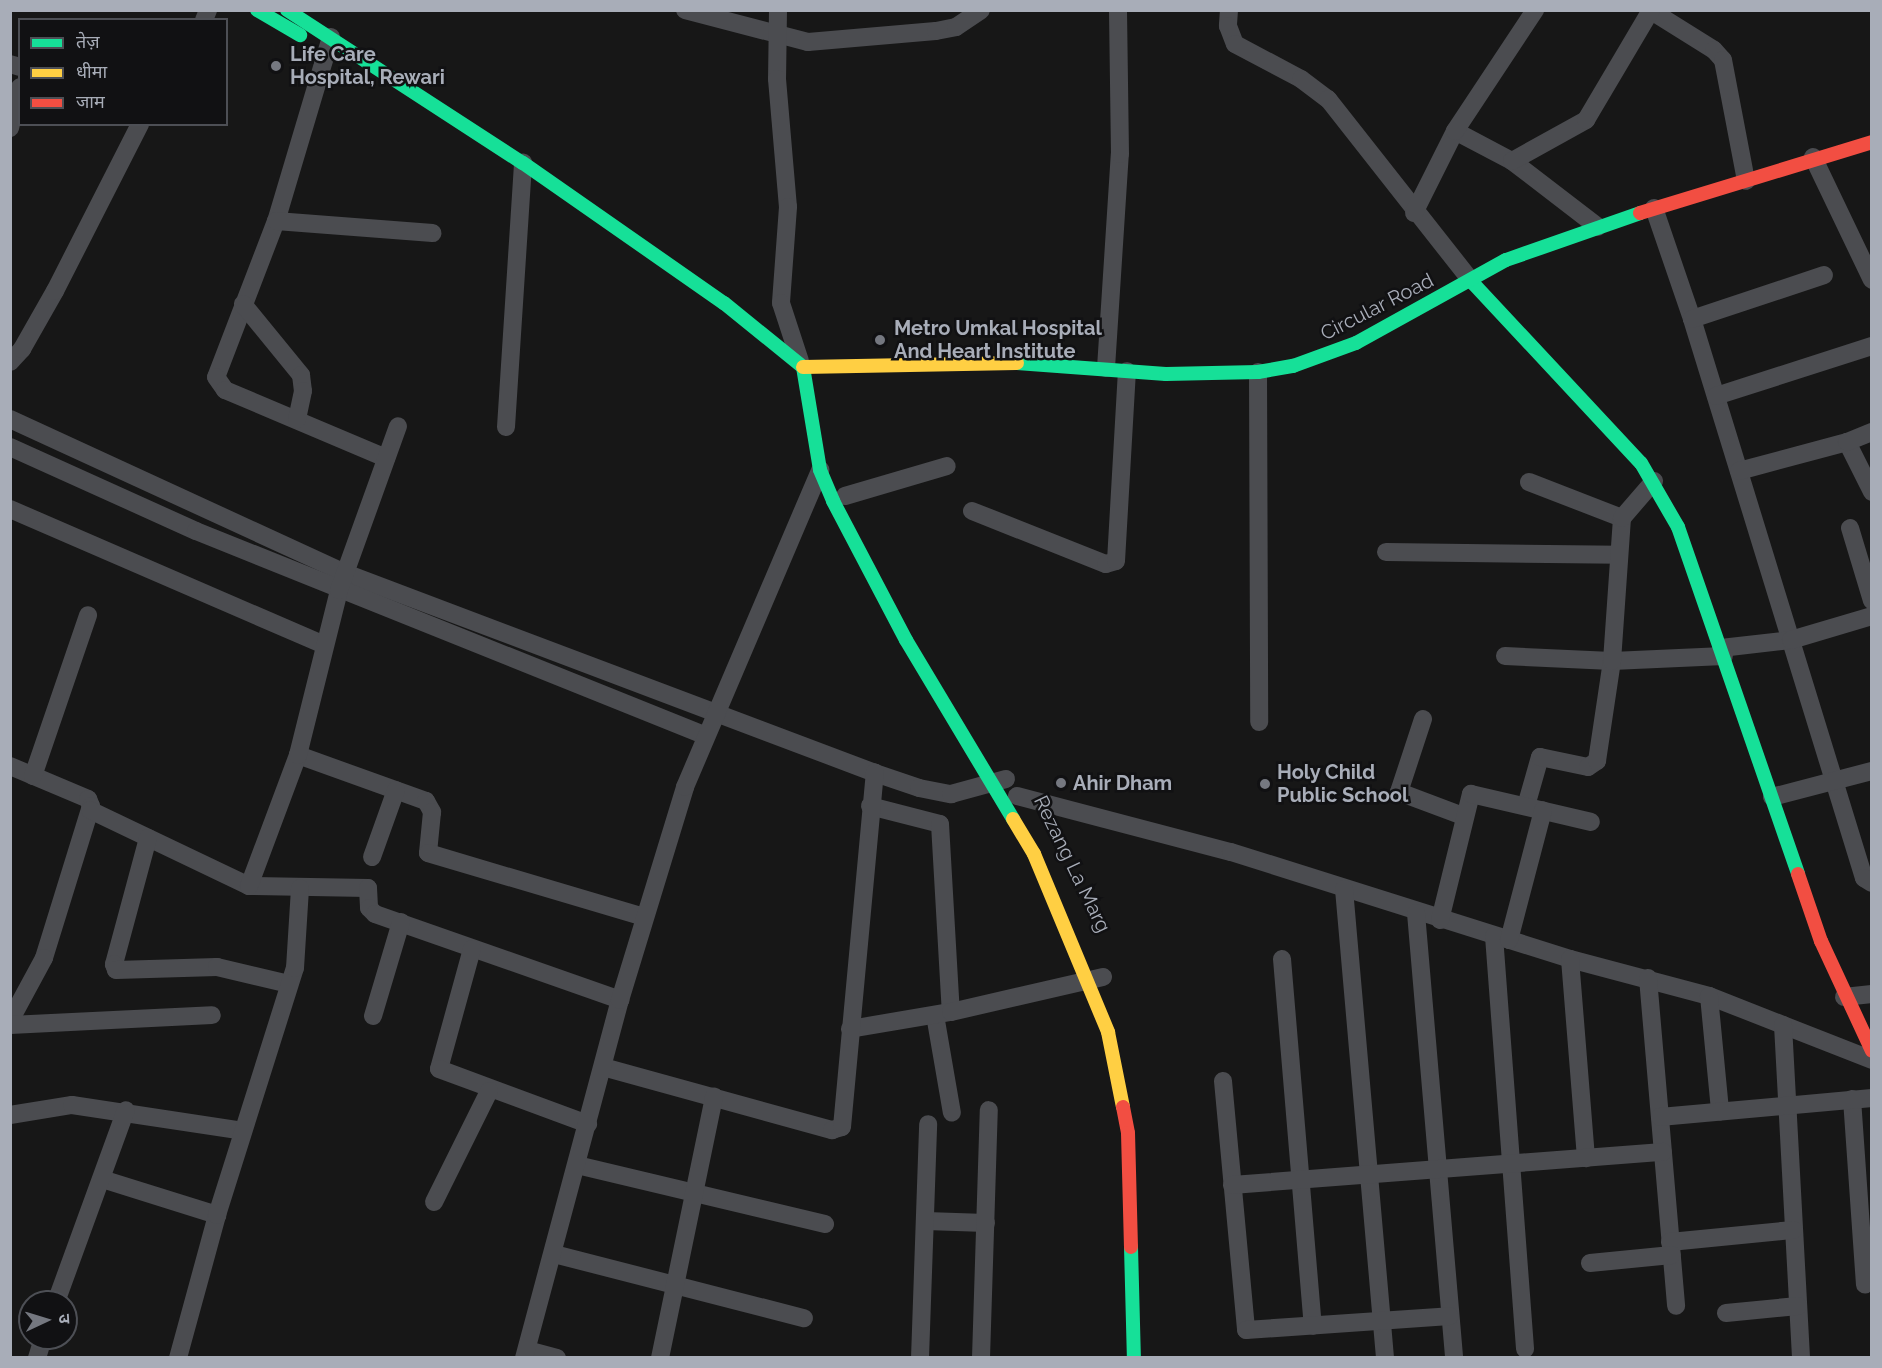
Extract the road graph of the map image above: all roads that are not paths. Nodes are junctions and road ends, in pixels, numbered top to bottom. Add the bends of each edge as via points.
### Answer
1 (257, 10) edge
2 (287, 10) edge
3 (686, 10) edge
4 (778, 10) edge
5 (981, 10) edge
6 (1118, 10) edge
7 (1229, 10) edge
8 (1535, 10) edge
9 (1651, 11) edge
10 (775, 33) junction
11 (329, 44) junction
12 (18, 95) edge
13 (139, 126) edge
14 (10, 128) edge
15 (1455, 130) junction
16 (1872, 142) edge
17 (1813, 157) junction
18 (1512, 161) junction
19 (523, 164) junction
20 (1746, 181) junction
21 (1654, 208) junction
22 (1414, 213) junction
23 (276, 221) junction
24 (1598, 227) junction
25 (434, 233) dead end
26 (1824, 275) dead end
27 (1872, 280) edge
28 (1471, 281) junction
29 (243, 304) junction
30 (1692, 319) junction
31 (1872, 346) edge
32 (14, 351) edge
33 (802, 367) junction
34 (1106, 368) junction
35 (1127, 371) junction
36 (1258, 372) junction
37 (1716, 396) junction
38 (10, 419) edge
39 (297, 419) junction
40 (398, 426) dead end
41 (506, 427) dead end
42 (1872, 432) edge
43 (814, 433) junction
44 (1847, 442) junction
45 (10, 447) edge
46 (386, 458) junction
47 (947, 466) dead end
48 (820, 470) junction
49 (1739, 471) junction
50 (1654, 481) junction
51 (1529, 482) dead end
52 (1872, 492) edge
53 (845, 496) junction
54 (10, 509) edge
55 (972, 511) dead end
56 (1622, 518) junction
57 (1850, 528) dead end
58 (1386, 552) dead end
59 (1619, 555) junction
60 (342, 582) junction
61 (1872, 601) edge
62 (88, 615) dead end
63 (1872, 616) edge
64 (1791, 640) junction
65 (324, 645) junction
66 (1723, 652) junction
67 (1505, 656) dead end
68 (1612, 661) junction
69 (941, 684) junction
70 (715, 711) junction
71 (1423, 719) dead end
72 (1259, 722) dead end
73 (704, 735) junction
74 (298, 755) junction
75 (10, 766) edge
76 (1872, 771) edge
77 (875, 773) junction
78 (33, 776) junction
79 (1833, 780) junction
80 (1000, 781) junction
81 (396, 790) junction
82 (951, 794) junction
83 (1017, 796) junction
84 (1772, 797) junction
85 (870, 806) junction
86 (1534, 808) junction
87 (90, 810) junction
88 (1029, 814) dead end
89 (1463, 816) junction
90 (1591, 822) dead end
91 (940, 824) junction
92 (1039, 833) dead end
93 (148, 838) junction
94 (372, 857) dead end
95 (1061, 880) dead end
96 (1872, 883) edge
97 (249, 886) junction
98 (300, 888) junction
99 (1344, 889) junction
100 (1416, 913) junction
101 (644, 917) junction
102 (1440, 920) junction
103 (401, 922) junction
104 (1501, 938) junction
105 (472, 949) junction
106 (1282, 959) dead end
107 (1570, 959) junction
108 (1648, 978) junction
109 (1102, 982) junction
110 (289, 984) junction
111 (1872, 994) edge
112 (1709, 996) junction
113 (1844, 997) junction
114 (620, 1000) junction
115 (943, 1014) junction
116 (212, 1015) dead end
117 (373, 1016) dead end
118 (10, 1023) edge
119 (1783, 1025) junction
120 (850, 1029) junction
121 (1126, 1045) dead end
122 (1872, 1051) edge
123 (1872, 1060) edge
124 (603, 1067) junction
125 (1223, 1081) dead end
126 (489, 1091) junction
127 (714, 1097) junction
128 (1872, 1098) edge
129 (1852, 1099) junction
130 (1787, 1105) junction
131 (1139, 1109) dead end
132 (126, 1110) junction
133 (989, 1110) dead end
134 (1720, 1111) junction
135 (952, 1113) dead end
136 (10, 1115) edge
137 (1660, 1117) junction
138 (588, 1124) junction
139 (928, 1124) dead end
140 (243, 1131) junction
141 (1663, 1152) junction
142 (1586, 1158) junction
143 (1511, 1163) junction
144 (577, 1165) junction
145 (1435, 1169) junction
146 (1370, 1174) junction
147 (102, 1179) junction
148 (1144, 1179) dead end
149 (1299, 1179) junction
150 (1232, 1185) junction
151 (693, 1194) junction
152 (434, 1202) dead end
153 (218, 1215) junction
154 (926, 1221) junction
155 (986, 1223) junction
156 (825, 1224) dead end
157 (1793, 1230) junction
158 (1146, 1232) dead end
159 (1671, 1249) junction
160 (554, 1254) junction
161 (1590, 1263) dead end
162 (1864, 1285) dead end
163 (675, 1286) junction
164 (60, 1290) edge
165 (1676, 1306) dead end
166 (1797, 1306) junction
167 (1726, 1313) dead end
168 (1450, 1316) junction
169 (804, 1318) dead end
170 (1383, 1321) junction
171 (1313, 1326) junction
172 (1525, 1349) dead end
173 (526, 1354) edge
174 (178, 1358) edge
175 (556, 1358) edge
176 (660, 1358) edge
177 (920, 1358) edge
178 (981, 1358) edge
179 (1134, 1358) edge
180 (1146, 1358) edge
181 (1385, 1358) edge
182 (1454, 1358) edge
183 (1801, 1358) edge

1 - 11 main road
2 - 11 main road
3 - 10 street
4 - 10 street
5 - 10 street via 956,27 904,35 808,42
6 - 34 street via 1117,251
7 - 22 street via 1228,26 1234,44 1301,79 1328,99
8 - 15 street
9 - 18 street via 1586,120
9 - 20 street via 1714,50 1723,60
10 - 33 street via 788,207 781,303
11 - 19 main road
11 - 23 street
12 - 14 street
13 - 32 street
15 - 18 street
15 - 22 street
16 - 17 main road, Circular Road
17 - 20 main road, Circular Road
17 - 27 street
18 - 24 street
19 - 33 main road via 724,303
19 - 41 street
20 - 21 main road, Circular Road
21 - 24 main road, Circular Road
21 - 30 street
22 - 28 street
23 - 25 street
23 - 29 street
24 - 28 main road, Circular Road via 1506,260
26 - 30 street
28 - 36 main road, Circular Road via 1356,343 1293,366
28 - 50 main road
29 - 39 street via 301,375 303,391
29 - 39 street via 218,369 218,383 225,390
30 - 37 street
31 - 37 street
33 - 34 main road, Circular Road via 1027,363
33 - 43 main road, Rezang La Marg
34 - 35 main road, Circular Road
35 - 36 main road, Circular Road
35 - 55 street via 1116,561 1106,564
36 - 72 street
37 - 49 street
38 - 60 street
39 - 46 street
40 - 46 street
42 - 44 street
43 - 48 main road, Rezang La Marg
43 - 53 main road, Rezang La Marg
44 - 49 street
44 - 52 street
45 - 60 street
46 - 60 street
47 - 53 street
48 - 69 main road, Rezang La Marg via 863,564
48 - 70 street
49 - 64 street
50 - 56 street
50 - 66 main road via 1678,527
51 - 56 street
53 - 69 main road, Rezang La Marg
54 - 65 street
56 - 59 street
57 - 61 street
58 - 59 street
59 - 68 street
60 - 65 street
60 - 70 street
60 - 73 street
62 - 78 street
63 - 64 street
64 - 66 street
64 - 79 street
65 - 74 street
66 - 68 street
66 - 84 main road
67 - 68 street
68 - 86 street via 1597,761 1588,767 1540,757
69 - 80 main road, Rezang La Marg
70 - 73 street
70 - 77 street
71 - 89 street via 1399,792
73 - 101 street
74 - 81 street
74 - 97 street
75 - 78 street
76 - 79 street
77 - 82 street
77 - 85 street
78 - 87 street via 88,799
79 - 84 street
79 - 96 street via 1864,878
80 - 82 street
80 - 83 main road, Rezang La Marg
80 - 109 main road, Rezang La Marg
81 - 94 street
81 - 101 street via 429,806 428,853
82 - 91 street
83 - 88 main road, Rezang La Marg
83 - 99 street via 1231,852
84 - 113 main road
85 - 91 street
85 - 120 street
86 - 89 street via 1471,794
86 - 90 street
86 - 104 street
87 - 93 street
87 - 118 street via 44,957
89 - 102 street
91 - 115 street
92 - 95 main road, Rezang La Marg
93 - 97 street
93 - 110 street via 114,964 116,970 217,967
97 - 98 street
98 - 103 street via 368,888 371,911
98 - 110 street via 299,948
99 - 100 street
99 - 146 street
100 - 102 street
100 - 145 street
101 - 114 street
102 - 104 street
103 - 105 street
103 - 117 street
104 - 107 street
104 - 143 street
105 - 114 street
105 - 126 street via 438,1066 443,1073
106 - 149 street
107 - 108 street
107 - 142 street
108 - 112 street
108 - 137 street
109 - 115 street
109 - 121 main road, Rezang La Marg
109 - 179 main road, Rezang La Marg via 1128,1133
110 - 140 street
111 - 113 street
112 - 119 street
112 - 134 street
113 - 122 main road
114 - 124 street
115 - 120 street
115 - 135 street
116 - 118 street
119 - 123 street
119 - 130 street
120 - 127 street via 844,1122 838,1130
124 - 127 street
124 - 138 street
125 - 150 street
126 - 138 street
126 - 152 street
127 - 151 street
128 - 129 street
129 - 130 street
129 - 162 street
130 - 134 street
130 - 157 street
131 - 148 main road
132 - 136 street via 72,1105
132 - 140 street
132 - 147 street
133 - 155 street
134 - 137 street
137 - 141 street
138 - 144 street
139 - 154 street
140 - 153 street
141 - 142 street
141 - 159 street
142 - 143 street
143 - 145 street
143 - 172 street
144 - 151 street
144 - 160 street
145 - 146 street
145 - 168 street
146 - 149 street
146 - 170 street
147 - 153 street
147 - 164 street
149 - 150 street
149 - 171 street
150 - 171 street via 1246,1330
151 - 156 street
151 - 163 street
153 - 174 street
154 - 155 street
154 - 177 street
155 - 178 street
157 - 159 street
157 - 166 street
158 - 180 main road
159 - 161 street
159 - 165 street
160 - 163 street
160 - 173 street
163 - 169 street
163 - 176 street
166 - 167 street
166 - 183 street
168 - 170 street
168 - 182 street
170 - 171 street
170 - 181 street
173 - 175 street

